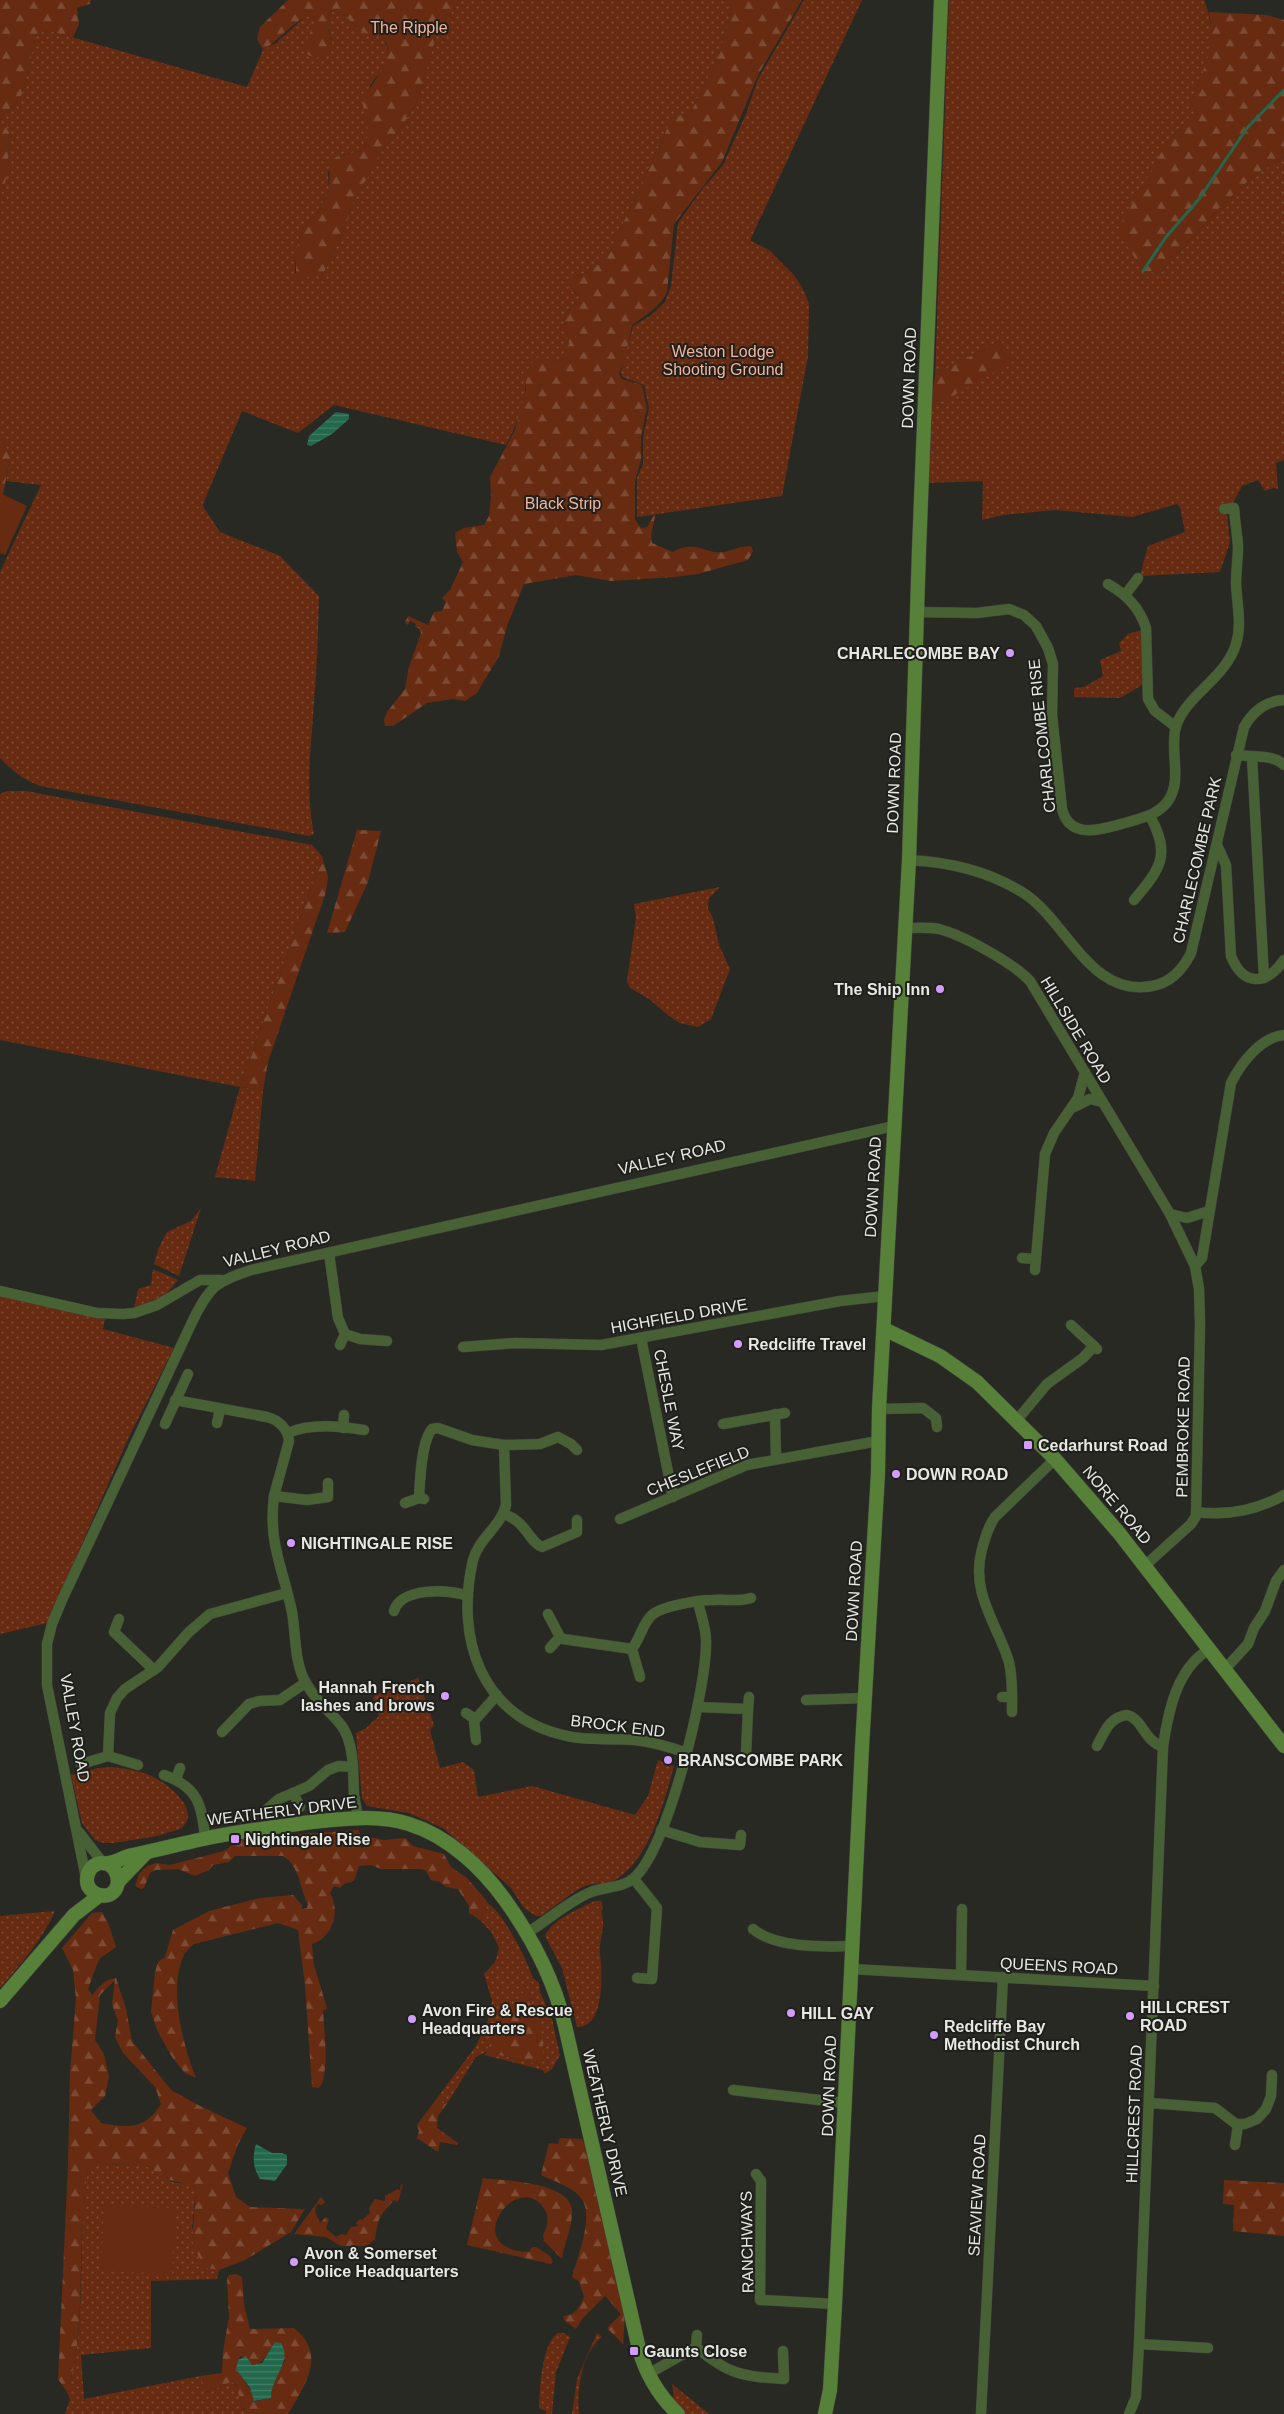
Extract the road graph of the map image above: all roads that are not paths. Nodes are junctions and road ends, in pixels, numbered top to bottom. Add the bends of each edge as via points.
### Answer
1 (941, 0) edge
2 (1224, 508) dead end
3 (1138, 578) dead end
4 (1108, 584) dead end
5 (1124, 595) junction
6 (918, 612) junction
7 (1284, 700) edge
8 (1176, 727) junction
9 (1236, 755) junction
10 (1252, 757) junction
11 (1284, 765) edge
12 (1150, 816) junction
13 (1217, 845) junction
14 (909, 860) junction
15 (1134, 900) dead end
16 (904, 928) junction
17 (1284, 960) edge
18 (1264, 978) junction
19 (1284, 1035) edge
20 (1085, 1072) junction
21 (1102, 1102) junction
22 (1072, 1109) junction
23 (894, 1126) junction
24 (1209, 1211) junction
25 (1170, 1214) junction
26 (329, 1253) junction
27 (1022, 1258) dead end
28 (1195, 1266) junction
29 (222, 1280) junction
30 (0, 1291) edge
31 (885, 1296) junction
32 (1070, 1325) dead end
33 (884, 1329) junction
34 (345, 1334) junction
35 (641, 1338) junction
36 (387, 1341) dead end
37 (340, 1345) dead end
38 (463, 1347) dead end
39 (188, 1374) dead end
40 (176, 1400) junction
41 (220, 1409) junction
42 (879, 1409) junction
43 (344, 1415) dead end
44 (940, 1420) dead end
45 (1017, 1420) junction
46 (217, 1423) dead end
47 (164, 1424) dead end
48 (723, 1424) dead end
49 (558, 1426) dead end
50 (343, 1428) junction
51 (364, 1430) dead end
52 (288, 1433) junction
53 (558, 1437) junction
54 (878, 1441) junction
55 (504, 1445) junction
56 (577, 1450) dead end
57 (776, 1459) junction
58 (1054, 1459) junction
59 (328, 1483) dead end
60 (1284, 1494) edge
61 (274, 1496) junction
62 (328, 1497) junction
63 (673, 1497) junction
64 (405, 1503) dead end
65 (337, 1504) dead end
66 (1196, 1512) junction
67 (504, 1514) junction
68 (577, 1520) dead end
69 (620, 1520) dead end
70 (1146, 1568) junction
71 (1284, 1570) edge
72 (287, 1593) junction
73 (468, 1596) junction
74 (698, 1602) junction
75 (745, 1604) dead end
76 (394, 1611) dead end
77 (548, 1614) dead end
78 (119, 1619) dead end
79 (560, 1636) junction
80 (550, 1648) dead end
81 (632, 1649) junction
82 (1210, 1649) junction
83 (1226, 1668) junction
84 (154, 1670) junction
85 (640, 1677) dead end
86 (305, 1683) junction
87 (497, 1695) junction
88 (749, 1697) dead end
89 (865, 1698) junction
90 (806, 1700) dead end
91 (698, 1707) junction
92 (748, 1709) junction
93 (99, 1710) dead end
94 (1012, 1712) dead end
95 (110, 1713) junction
96 (1093, 1728) dead end
97 (222, 1732) dead end
98 (1103, 1734) junction
99 (476, 1740) dead end
100 (1097, 1746) dead end
101 (1284, 1746) edge
102 (1163, 1747) junction
103 (687, 1752) junction
104 (746, 1754) dead end
105 (108, 1756) junction
106 (81, 1764) dead end
107 (138, 1765) dead end
108 (354, 1766) junction
109 (180, 1768) dead end
110 (164, 1776) dead end
111 (176, 1780) junction
112 (293, 1793) junction
113 (300, 1807) dead end
114 (264, 1812) dead end
115 (358, 1817) junction
116 (661, 1830) junction
117 (78, 1832) junction
118 (205, 1838) junction
119 (740, 1845) dead end
120 (147, 1852) junction
121 (106, 1863) junction
122 (634, 1878) junction
123 (119, 1881) junction
124 (87, 1883) junction
125 (100, 1895) junction
126 (962, 1909) dead end
127 (74, 1915) junction
128 (956, 1921) dead end
129 (753, 1929) dead end
130 (527, 1933) junction
131 (852, 1946) junction
132 (851, 1969) junction
133 (958, 1975) junction
134 (1003, 1977) junction
135 (637, 1978) dead end
136 (1154, 1986) junction
137 (0, 2001) edge
138 (1272, 2076) dead end
139 (733, 2090) dead end
140 (845, 2103) junction
141 (1150, 2103) junction
142 (1238, 2125) junction
143 (1235, 2145) dead end
144 (756, 2174) dead end
145 (836, 2304) junction
146 (697, 2335) dead end
147 (1139, 2344) junction
148 (696, 2347) junction
149 (1208, 2348) dead end
150 (783, 2351) dead end
151 (648, 2374) junction
152 (832, 2375) junction
153 (784, 2379) junction
154 (785, 2390) dead end
155 (678, 2414) edge
156 (815, 2414) edge
157 (825, 2414) edge
158 (981, 2414) edge
159 (1130, 2414) edge

1 - 6 street, DOWN ROAD
2 - 8 street, CHARLCOMBE RISE via 1234,508 1237,534 1239,624 1236,644 1223,669 1187,708
3 - 5 street
4 - 5 street
5 - 8 street via 1136,607 1146,628 1148,699 1155,711
6 - 12 street, CHARLCOMBE RISE via 977,613 1009,609 1028,618 1040,633 1053,664 1052,715 1062,809 1066,818 1076,828 1093,831
6 - 14 street, DOWN ROAD
7 - 9 street, CHARLECOMBE PARK via 1261,706 1250,717
8 - 12 street, CHARLCOMBE RISE via 1172,794 1164,806
9 - 10 street
9 - 13 street, CHARLECOMBE PARK
10 - 11 street via 1271,758
10 - 18 street
12 - 15 street via 1161,841 1162,858 1157,871
13 - 14 street, CHARLECOMBE PARK via 1188,958 1168,980 1145,987 1123,985 1104,976 1088,963 1040,907 999,879 960,867
13 - 18 street via 1226,865 1231,956 1238,969 1250,979
14 - 16 street, DOWN ROAD
16 - 20 street, HILLSIDE ROAD via 951,933 1022,974 1036,990
16 - 23 street, DOWN ROAD
17 - 18 street
19 - 24 street via 1259,1047 1239,1068 1231,1083
20 - 21 street, HILLSIDE ROAD
20 - 22 street
21 - 22 street via 1086,1100
21 - 25 street, HILLSIDE ROAD
22 - 27 street via 1054,1133 1045,1154 1036,1264
23 - 26 street, VALLEY ROAD
23 - 31 street, DOWN ROAD
24 - 25 street via 1187,1218
24 - 28 street via 1202,1258
25 - 28 street, HILLSIDE ROAD
26 - 29 street, VALLEY ROAD via 251,1270
26 - 34 street via 338,1318
28 - 66 street, PEMBROKE ROAD via 1200,1324
29 - 30 street via 200,1280 157,1305 123,1314 97,1313
29 - 117 street, VALLEY ROAD via 206,1295 194,1318 107,1499 52,1624 47,1644 47,1685
31 - 33 street, DOWN ROAD
31 - 35 street, HIGHFIELD DRIVE via 840,1301
32 - 45 street via 1096,1347 1047,1384
33 - 42 street, DOWN ROAD
33 - 45 street, NORE ROAD via 960,1368
34 - 36 street
34 - 37 street
35 - 38 street, HIGHFIELD DRIVE via 593,1346 515,1343 476,1353
35 - 63 street, CHESLE WAY
39 - 40 street
40 - 41 street
40 - 47 street
41 - 46 street
41 - 52 street via 274,1419
42 - 44 street via 922,1408
42 - 54 street, DOWN ROAD
43 - 50 street
45 - 58 street, NORE ROAD
48 - 57 street via 780,1414
49 - 53 street
50 - 51 street
50 - 52 street via 314,1426
52 - 61 street via 287,1452
53 - 55 street via 540,1444
53 - 56 street
54 - 57 street, CHESLEFIELD
54 - 89 street, DOWN ROAD
55 - 64 street via 432,1429 424,1455 421,1499
55 - 67 street via 507,1496
57 - 63 street, CHESLEFIELD via 740,1468
58 - 70 street, NORE ROAD
58 - 94 street via 995,1517 980,1557 980,1592 1007,1657 1011,1674 1007,1697
59 - 62 street
60 - 66 street via 1265,1504 1227,1514
61 - 62 street via 307,1500
61 - 72 street via 273,1539
62 - 65 street
63 - 69 street, CHESLEFIELD
66 - 70 street, PEMBROKE ROAD via 1191,1524
67 - 68 street via 522,1524 544,1547 580,1534
67 - 73 street, BROCK END via 476,1551
70 - 82 street, NORE ROAD
71 - 83 street via 1246,1646
72 - 84 street via 208,1609
72 - 86 street
73 - 76 street via 453,1592 426,1592 398,1597
73 - 87 street, BROCK END via 470,1640 482,1672
74 - 75 street via 714,1600
74 - 81 street via 655,1611 645,1622
74 - 91 street via 706,1642
77 - 79 street
78 - 84 street via 109,1634
79 - 80 street
79 - 81 street via 575,1642
81 - 85 street
82 - 83 street, NORE ROAD
82 - 102 street, HILLCREST ROAD via 1196,1658 1174,1697
83 - 101 street, NORE ROAD
84 - 95 street via 125,1689
86 - 97 street via 280,1700 250,1704 238,1723
86 - 108 street via 346,1728
87 - 99 street via 470,1716
87 - 103 street, BROCK END via 531,1723 563,1735 644,1741
88 - 92 street
89 - 90 street
89 - 131 street, DOWN ROAD
91 - 92 street
91 - 103 street
92 - 104 street
93 - 95 street
95 - 105 street
96 - 98 street
98 - 100 street
98 - 102 street via 1112,1721 1127,1715 1137,1721 1151,1741
102 - 136 street, HILLCREST ROAD
103 - 116 street
105 - 106 street
105 - 107 street
108 - 112 street via 332,1768 310,1786
108 - 115 street
109 - 111 street
110 - 111 street
111 - 118 street via 188,1787 198,1800
112 - 113 street
112 - 114 street via 279,1799
115 - 118 street, WEATHERLY DRIVE
115 - 130 street, WEATHERLY DRIVE via 411,1824 447,1843 487,1878
116 - 119 street via 696,1842
116 - 122 street via 645,1864
117 - 121 street, VALLEY ROAD
117 - 124 street, VALLEY ROAD
118 - 120 street, WEATHERLY DRIVE
120 - 121 street, WEATHERLY DRIVE
120 - 123 street
121 - 123 street, VALLEY ROAD via 117,1870
121 - 124 street via 89,1870
122 - 130 street via 617,1887 587,1894
122 - 135 street via 657,1908 652,1979
123 - 125 street via 110,1894
124 - 125 street
124 - 127 street
125 - 127 street
126 - 133 street
127 - 137 street
128 - 133 street
129 - 131 street via 760,1938
130 - 151 street, WEATHERLY DRIVE via 544,1963 562,2009 630,2317
131 - 132 street, DOWN ROAD
132 - 133 street, QUEENS ROAD
132 - 140 street, DOWN ROAD
133 - 134 street, QUEENS ROAD
134 - 136 street, QUEENS ROAD
134 - 158 street, SEAVIEW ROAD
136 - 141 street, HILLCREST ROAD
138 - 142 street via 1271,2096 1266,2109 1257,2119
139 - 140 street
140 - 145 street, DOWN ROAD
141 - 142 street via 1216,2109
141 - 147 street, HILLCREST ROAD
142 - 143 street
144 - 145 street, RANCHWAYS via 761,2181 760,2300
145 - 152 street, DOWN ROAD
146 - 148 street
147 - 149 street
147 - 159 street, HILLCREST ROAD via 1136,2397
148 - 151 street
148 - 153 street via 733,2373
150 - 153 street
151 - 155 street, WEATHERLY DRIVE via 663,2399
152 - 156 street, DOWN ROAD
152 - 157 street, DOWN ROAD
153 - 154 street

